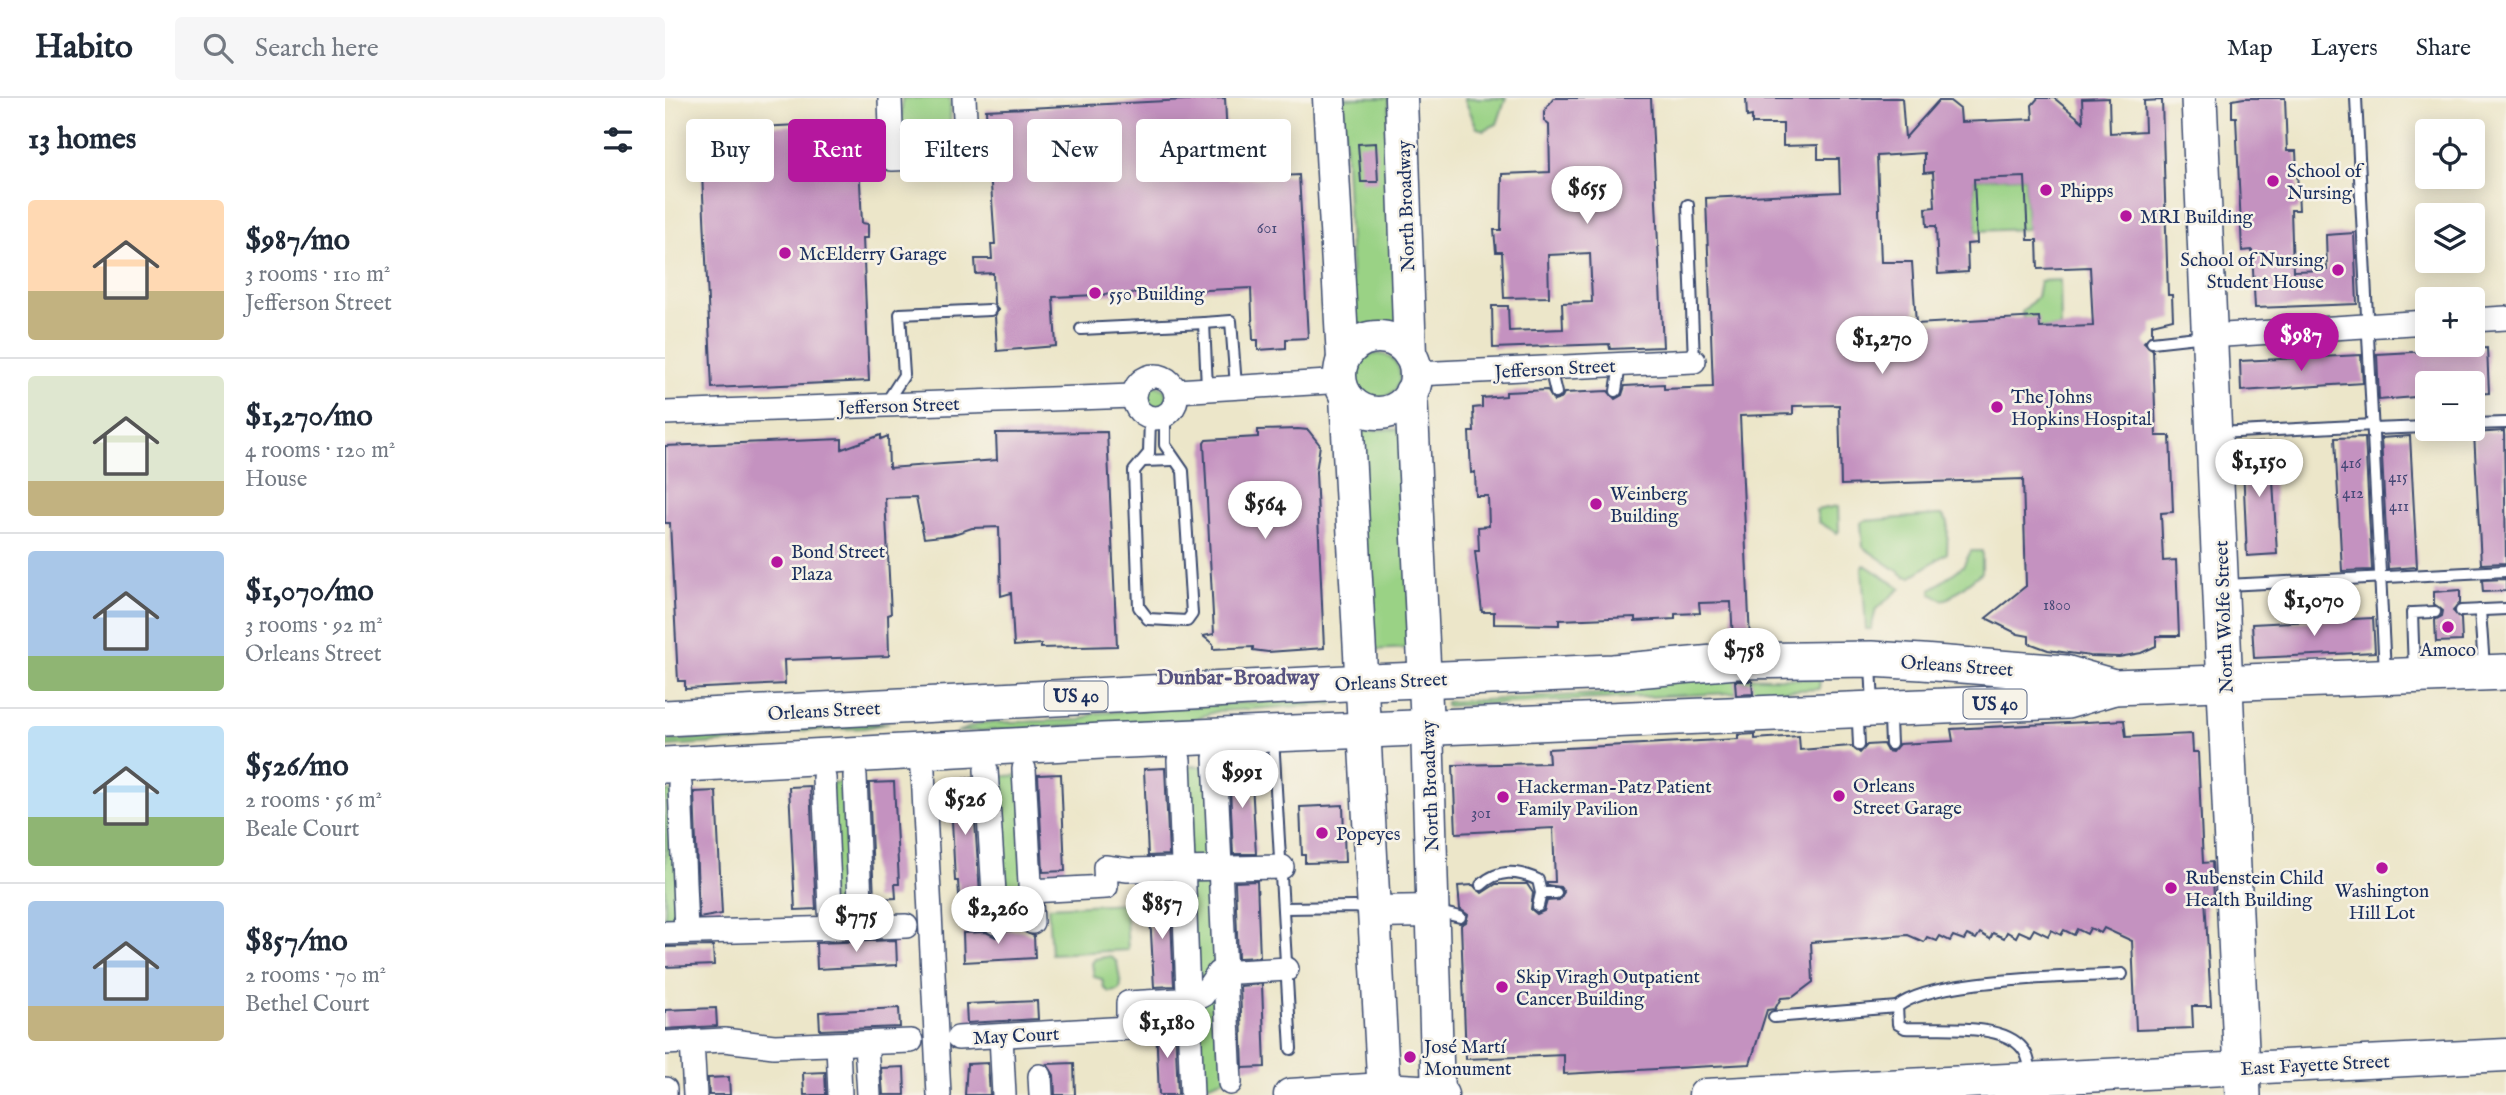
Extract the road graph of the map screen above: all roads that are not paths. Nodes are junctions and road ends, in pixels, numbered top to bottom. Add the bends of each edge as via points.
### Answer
1 (890, 98) edge
2 (964, 98) edge
3 (1329, 98) edge
4 (1402, 98) edge
5 (2199, 98) edge
6 (2357, 98) edge
7 (1688, 205) dead end
8 (990, 310) dead end
9 (2506, 318) edge
10 (2485, 319) edge
11 (1204, 323) junction
12 (2415, 323) edge
13 (2368, 326) junction
14 (1081, 329) dead end
15 (2209, 336) junction
16 (2152, 342) dead end
17 (1694, 362) joint
18 (1620, 365) junction
19 (1550, 368) junction
20 (1412, 374) junction
21 (1343, 377) junction
22 (1236, 386) junction
23 (1207, 387) junction
24 (1176, 391) junction
25 (1616, 391) dead end
26 (1556, 393) dead end
27 (1133, 396) junction
28 (885, 405) junction
29 (665, 413) edge
30 (1157, 417) junction
31 (2506, 423) edge
32 (2485, 424) edge
33 (2373, 427) junction
34 (2415, 427) edge
35 (2215, 433) junction
36 (1173, 460) junction
37 (1143, 461) junction
38 (2506, 571) edge
39 (2380, 578) junction
40 (2222, 585) junction
41 (2506, 609) edge
42 (2480, 610) junction
43 (2461, 611) dead end
44 (2435, 612) dead end
45 (1871, 659) junction
46 (2495, 672) edge
47 (2400, 676) junction
48 (1424, 679) junction
49 (1362, 682) junction
50 (2226, 683) junction
51 (2114, 687) junction
52 (1101, 695) junction
53 (939, 703) junction
54 (1873, 708) junction
55 (665, 719) edge
56 (1427, 726) junction
57 (1366, 730) junction
58 (1273, 734) junction
59 (1891, 744) dead end
60 (1859, 745) dead end
61 (922, 751) junction
62 (1215, 758) dead end
63 (776, 759) junction
64 (1179, 760) dead end
65 (1024, 769) dead end
66 (986, 770) dead end
67 (672, 775) edge
68 (855, 776) dead end
69 (824, 778) dead end
70 (1282, 867) junction
71 (1184, 869) junction
72 (1220, 869) junction
73 (1481, 885) dead end
74 (1030, 891) junction
75 (1541, 893) junction
76 (1556, 893) dead end
77 (1538, 906) dead end
78 (1284, 908) junction
79 (1375, 912) junction
80 (1446, 914) junction
81 (1032, 922) dead end
82 (996, 923) dead end
83 (906, 926) dead end
84 (861, 927) junction
85 (831, 929) junction
86 (676, 932) edge
87 (1287, 969) junction
88 (1225, 973) junction
89 (2122, 974) dead end
90 (1189, 1000) junction
91 (1897, 1007) junction
92 (1774, 1017) dead end
93 (1001, 1036) junction
94 (958, 1038) dead end
95 (692, 1041) junction
96 (911, 1041) dead end
97 (665, 1043) edge
98 (866, 1043) junction
99 (838, 1044) junction
100 (1291, 1049) dead end
101 (2506, 1055) edge
102 (2032, 1079) junction
103 (2243, 1081) edge
104 (1230, 1083) dead end
105 (665, 1088) edge
106 (1913, 1090) edge
107 (1384, 1092) edge
108 (1439, 1094) edge
109 (665, 1095) edge
110 (695, 1095) edge
111 (840, 1095) edge
112 (869, 1095) edge
113 (939, 1095) edge
114 (1004, 1095) edge
115 (1192, 1095) edge
116 (1290, 1095) edge
117 (1705, 1095) edge

1 - 2 street via 892,159 967,156
3 - 21 main road
4 - 20 main road, North Broadway
5 - 15 main road, North Wolfe Street
6 - 13 lane
7 - 17 lane
8 - 28 lane via 901,314 904,375
9 - 10 street
11 - 14 lane
11 - 22 lane via 1231,321
11 - 23 lane
12 - 13 street
13 - 15 street
13 - 33 lane
15 - 16 lane
15 - 35 main road, North Wolfe Street
17 - 18 street, Jefferson Street
18 - 19 street, Jefferson Street
18 - 25 lane
19 - 20 street, Jefferson Street
19 - 26 lane
20 - 21 main road via 1393,410 1380,413 1357,407
20 - 21 main road via 1402,346 1378,337 1355,344
20 - 48 main road, North Broadway
21 - 22 street via 1328,382
21 - 49 main road
22 - 23 street
23 - 24 street
24 - 27 street via 1163,377 1149,376 1138,383
24 - 30 street via 1175,406
27 - 28 street, Jefferson Street
27 - 30 street via 1138,410
28 - 29 street, Jefferson Street
30 - 36 lane
30 - 37 lane
31 - 32 lane
33 - 34 lane
33 - 35 lane
33 - 39 lane
35 - 40 main road, North Wolfe Street
36 - 37 lane
36 - 37 lane via 1183,471 1192,614 1187,621 1148,619 1139,607 1135,471
38 - 39 lane
39 - 40 lane
39 - 47 lane
40 - 50 main road, North Wolfe Street
41 - 42 lane
42 - 43 lane
42 - 46 lane
44 - 47 lane via 2412,613
45 - 48 main road, Orleans Street / US 40 via 1736,661 1613,672
45 - 51 main road, Orleans Street / US 40 via 2065,673
45 - 54 lane
46 - 47 main road, Orleans Street / US 40
47 - 50 main road, Orleans Street / US 40
48 - 49 main road, Orleans Street / US 40
48 - 56 main road, North Broadway
49 - 52 main road, Orleans Street / US 40
49 - 57 main road
50 - 51 main road, Orleans Street / US 40
50 - 103 main road, North Wolfe Street
51 - 54 main road, Orleans Street / US 40 via 2067,701
52 - 53 main road, Orleans Street / US 40
52 - 61 main road via 967,719 936,734
53 - 55 main road, Orleans Street / US 40
53 - 63 main road via 922,719 874,741
54 - 56 main road, Orleans Street / US 40
54 - 59 lane via 1890,720
54 - 60 lane via 1858,722
56 - 57 main road, Orleans Street / US 40
56 - 80 main road, North Broadway
57 - 58 main road, Orleans Street / US 40
57 - 79 main road
58 - 61 main road, Orleans Street / US 40
58 - 70 lane
61 - 63 main road, Orleans Street / US 40
61 - 113 street
62 - 72 street
63 - 67 main road, Orleans Street / US 40
64 - 71 street
65 - 74 street
66 - 82 street
67 - 86 street
68 - 84 street
69 - 85 street
70 - 72 street
70 - 78 lane
71 - 72 street
71 - 74 street via 1105,867 1106,887
71 - 90 street
72 - 88 street
73 - 75 lane via 1506,872 1524,874 1538,880
74 - 81 street
75 - 76 lane
75 - 77 lane
78 - 79 lane via 1355,907
78 - 87 lane
79 - 80 main road
79 - 107 main road
80 - 108 main road, North Broadway
83 - 84 street
84 - 85 street
85 - 86 street
87 - 88 street
87 - 100 lane
88 - 90 street via 1213,978 1202,995
88 - 104 street
89 - 91 lane via 1941,987 1909,997
90 - 93 street, May Court via 1128,1003 1128,1028
90 - 115 street
91 - 92 lane
91 - 102 lane via 1898,1024 1905,1028 1980,1030 2010,1039 2025,1050
93 - 94 street, May Court
93 - 114 street
95 - 97 street
95 - 99 street
95 - 110 street
96 - 98 street
98 - 99 street
98 - 112 street
99 - 111 street
101 - 103 main road, East Fayette Street
102 - 103 main road, East Fayette Street
102 - 106 main road, East Fayette Street
105 - 109 street
106 - 117 main road, East Fayette Street
107 - 108 main road
107 - 116 main road

